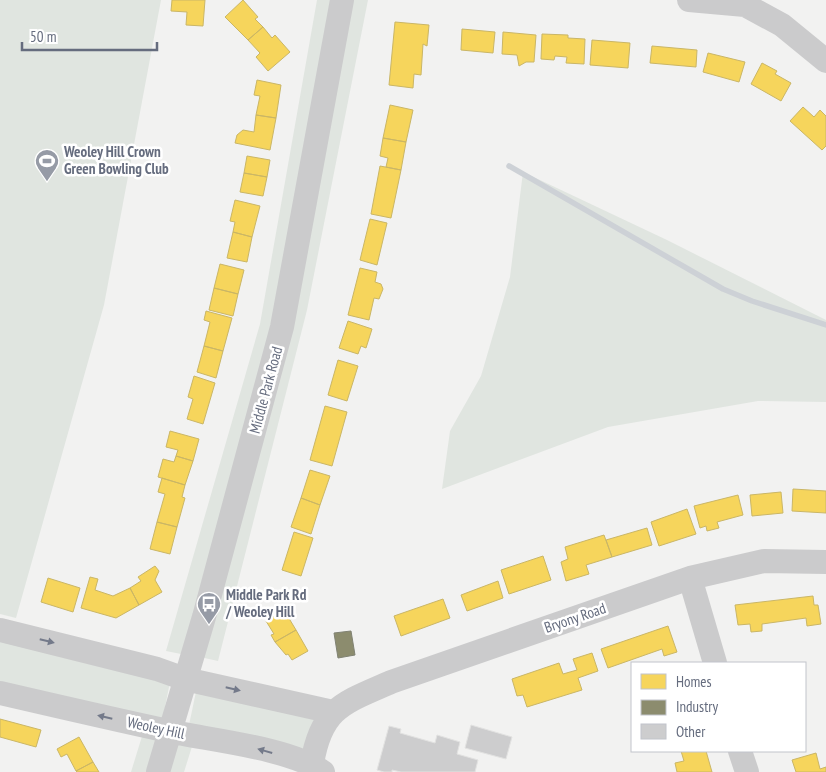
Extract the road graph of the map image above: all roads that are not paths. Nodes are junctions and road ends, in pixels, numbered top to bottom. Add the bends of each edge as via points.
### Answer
1 (342, 0) edge
2 (689, 0) edge
3 (826, 61) edge
4 (826, 562) edge
5 (690, 578) junction
6 (0, 630) edge
7 (715, 662) edge
8 (185, 679) junction
9 (0, 693) edge
10 (333, 712) junction
11 (170, 732) junction
12 (740, 752) edge
13 (317, 768) edge
14 (158, 772) edge
15 (746, 772) edge

1 - 8 street, Middle Park Road via 282,327
2 - 3 street via 745,5 782,25
4 - 5 street, Bryony Road via 764,561
5 - 7 street
5 - 10 street, Bryony Road via 391,682 349,700
6 -> 8 street
8 -> 10 street
8 - 11 street, Middle Park Road
11 -> 9 street, Weoley Hill
10 - 13 street, Bryony Road via 316,738
13 -> 11 street, Weoley Hill via 256,748
11 - 14 street, Middle Park Road
12 - 15 street

